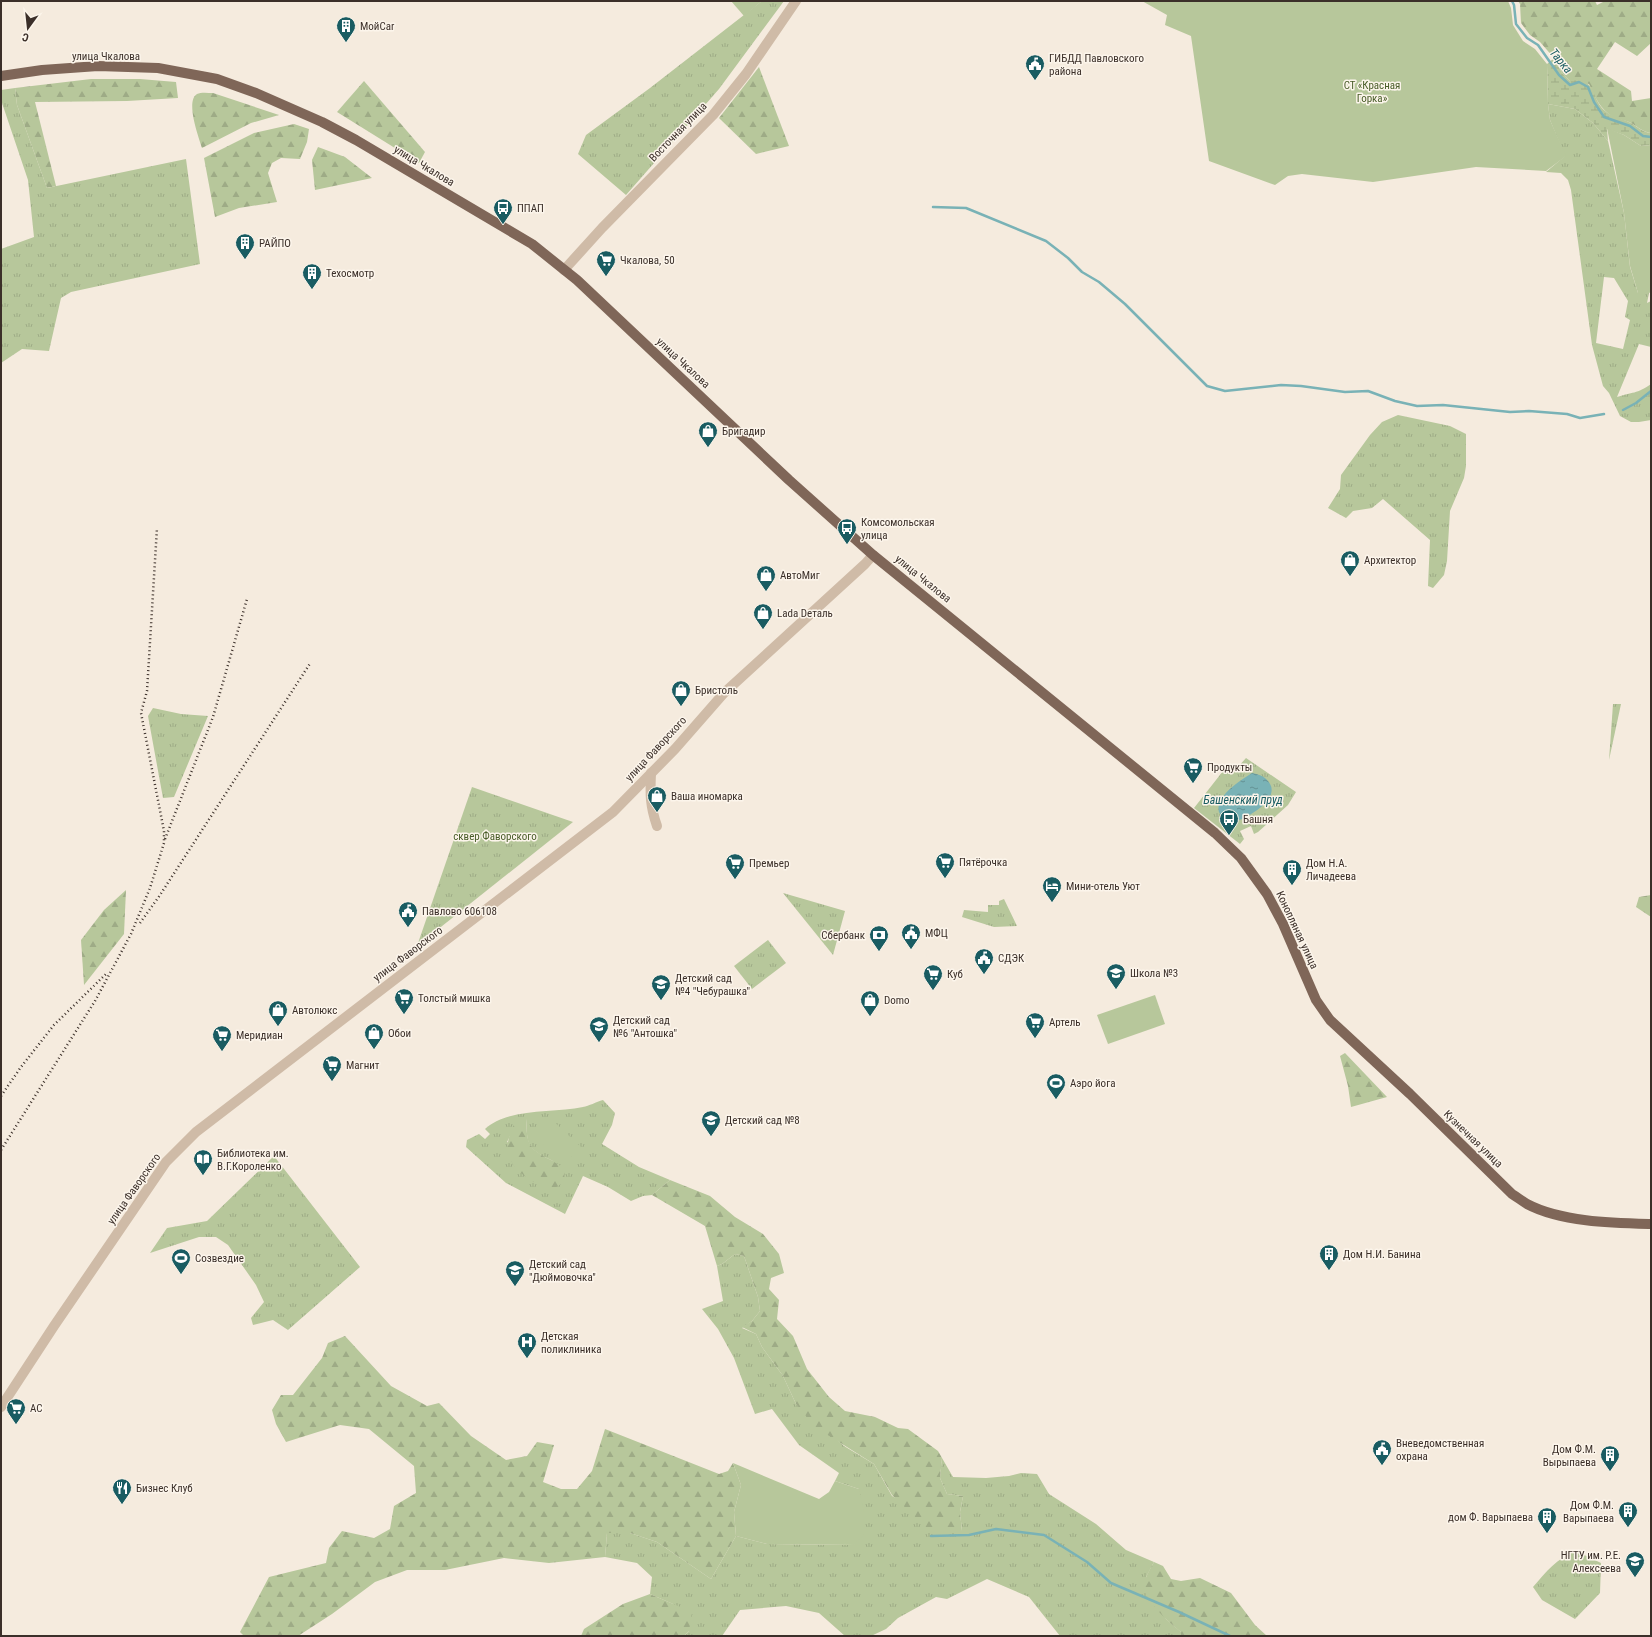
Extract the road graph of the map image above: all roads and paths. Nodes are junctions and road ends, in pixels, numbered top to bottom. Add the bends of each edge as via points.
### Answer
1 (796, 1) edge
2 (1, 76) edge
3 (564, 270) junction
4 (873, 555) junction
5 (651, 773) junction
6 (656, 826) dead end
7 (1252, 873) joint
8 (1316, 1000) joint
9 (1651, 1224) edge
10 (1, 1407) edge

1 - 3 street, Восточная улица via 746,74 713,115
2 - 3 main road, улица Чкалова via 98,66 158,68 217,79 256,93 356,140 532,244
3 - 4 main road, улица Чкалова
4 - 5 street, улица Фаворского via 724,694
4 - 7 main road, улица Чкалова via 1215,833 1241,858
5 - 6 street via 651,809
5 - 10 street, улица Фаворского via 613,812 196,1132 166,1162
7 - 8 main road, Конопляная улица via 1274,905
8 - 9 main road, Кузнечная улица via 1330,1020 1512,1194 1543,1211 1570,1217

